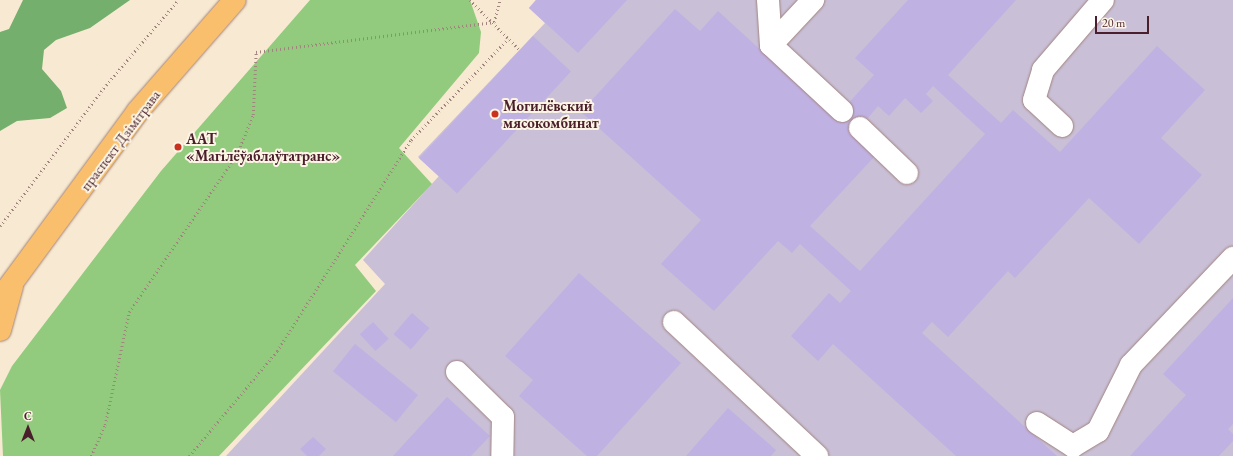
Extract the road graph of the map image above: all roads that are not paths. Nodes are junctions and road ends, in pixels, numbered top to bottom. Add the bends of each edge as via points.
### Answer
1 (235, 0) edge
2 (768, 0) edge
3 (812, 0) edge
4 (1103, 0) edge
5 (771, 45) junction
6 (842, 111) dead end
7 (1062, 126) dead end
8 (860, 128) dead end
9 (907, 173) dead end
10 (1233, 258) edge
11 (6, 293) edge
12 (674, 322) dead end
13 (0, 330) edge
14 (457, 372) dead end
15 (1037, 423) dead end
16 (502, 456) edge
17 (816, 456) edge

1 - 11 main road, праспект Дзімітрава via 138,111
2 - 5 lane
3 - 5 lane
4 - 7 lane via 1043,70 1034,100
5 - 6 lane
8 - 9 lane
10 - 15 lane via 1131,365 1098,431 1073,446
11 - 13 main road
12 - 17 lane
14 - 16 lane via 503,417

